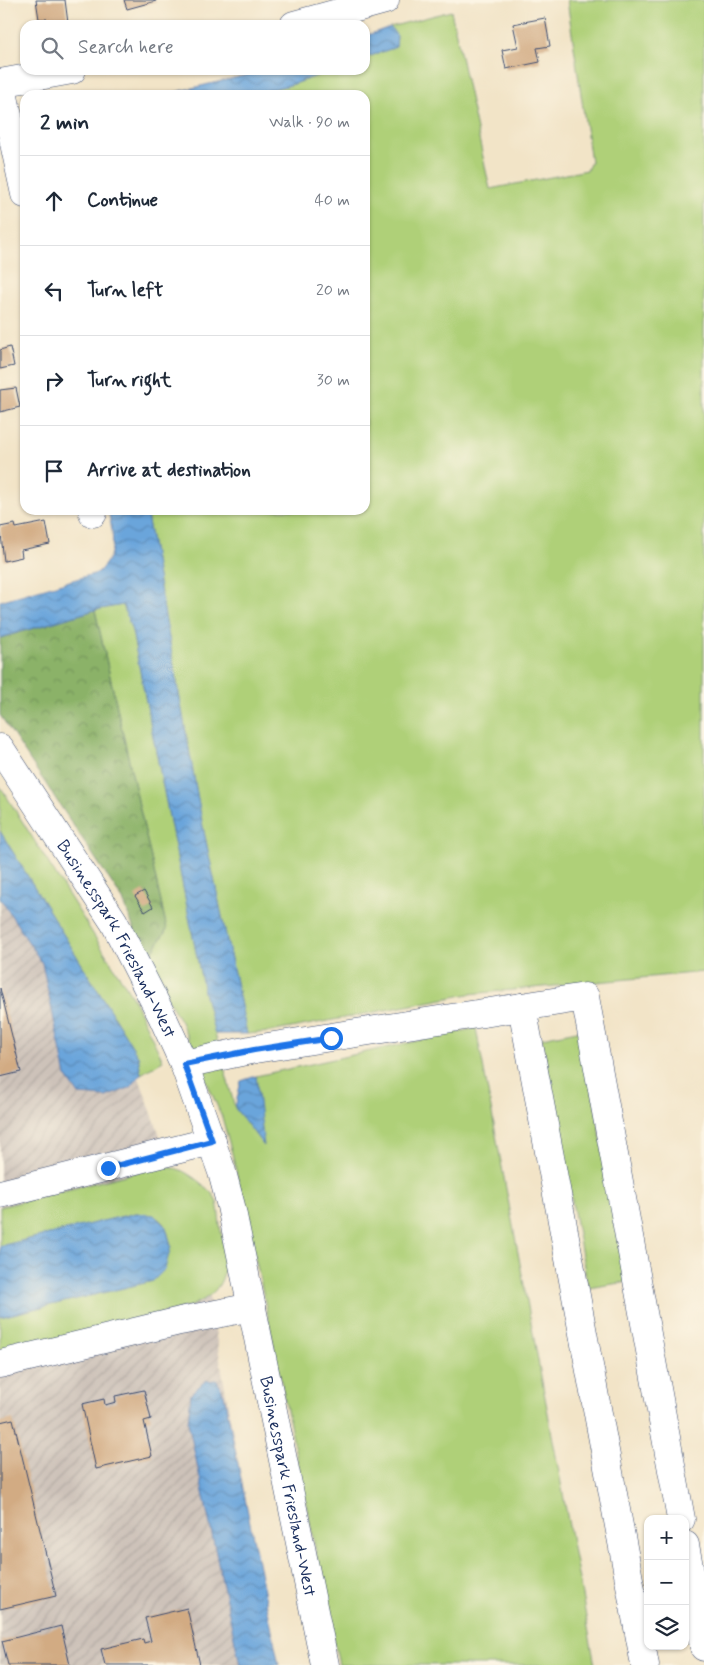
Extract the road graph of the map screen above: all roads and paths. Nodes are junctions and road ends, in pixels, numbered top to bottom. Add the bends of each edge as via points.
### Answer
1 (385, 0) edge
2 (312, 20) edge
3 (45, 75) edge
4 (1, 83) edge
5 (20, 171) edge
6 (0, 748) edge
7 (522, 1008) junction
8 (184, 1064) junction
9 (212, 1141) junction
10 (0, 1194) edge
11 (252, 1307) junction
12 (0, 1364) edge
13 (679, 1515) edge
14 (688, 1560) edge
15 (704, 1648) edge
16 (325, 1665) edge
17 (645, 1665) edge

1 - 2 street
3 - 4 street
4 - 5 street
6 - 8 street, Businesspark Friesland-West via 114,922
7 - 8 street
7 - 13 street via 586,997
7 - 17 street
8 - 9 street, Businesspark Friesland-West
9 - 10 street
9 - 11 street, Businesspark Friesland-West via 231,1206
11 - 12 street
11 - 16 street, Businesspark Friesland-West
14 - 15 street

